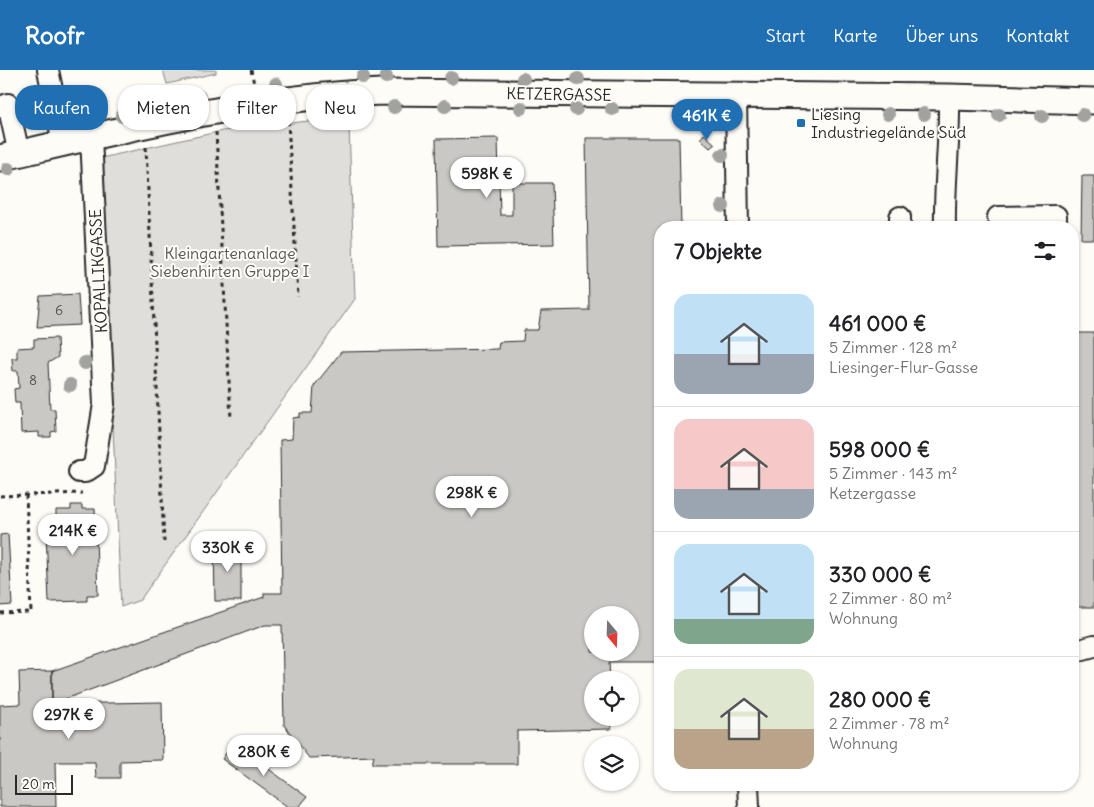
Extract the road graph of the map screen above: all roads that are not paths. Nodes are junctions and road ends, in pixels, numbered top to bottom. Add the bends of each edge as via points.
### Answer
1 (48, 70) edge
2 (736, 96) junction
3 (949, 97) junction
4 (1094, 101) edge
5 (0, 107) edge
6 (92, 137) junction
7 (63, 143) junction
8 (10, 156) edge
9 (998, 218) dead end
10 (738, 221) edge
11 (945, 221) edge
12 (1056, 221) edge
13 (79, 472) dead end
14 (1094, 646) edge
15 (1079, 650) edge
16 (748, 791) edge
17 (749, 807) edge

1 - 7 street
2 - 3 main road, KETZERGASSE
2 - 6 main road, KETZERGASSE via 330,94 248,104
2 - 10 street
3 - 4 main road, KETZERGASSE
3 - 11 street via 950,148 946,166
5 - 8 street via 8,104
6 - 7 main road, KETZERGASSE
6 - 13 street, KOPALLIKGASSE via 104,404 94,466
7 - 8 main road, KETZERGASSE
9 - 12 street via 1056,216
14 - 15 street
16 - 17 street

